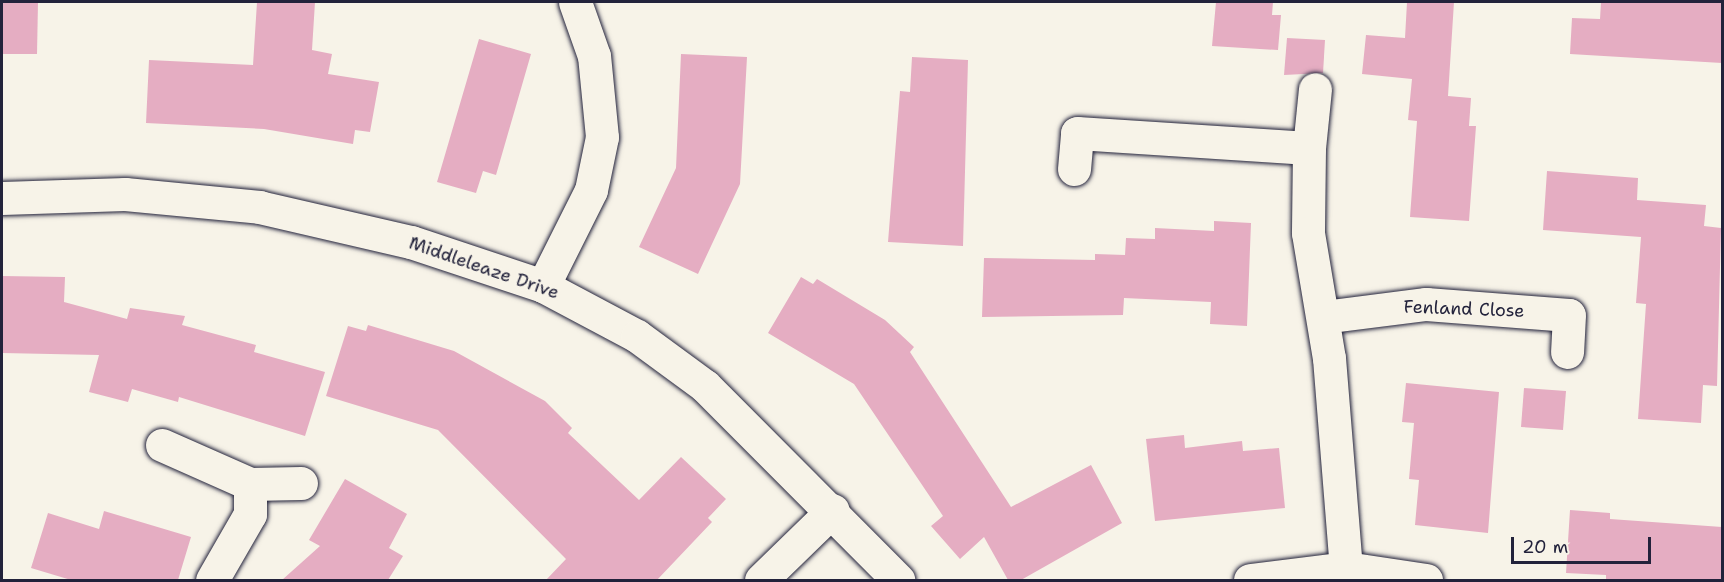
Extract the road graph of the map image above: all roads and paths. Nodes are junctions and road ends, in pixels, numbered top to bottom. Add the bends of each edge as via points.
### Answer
1 (575, 2) edge
2 (1316, 88) dead end
3 (1309, 148) junction
4 (1074, 169) dead end
5 (2, 198) edge
6 (543, 286) junction
7 (1323, 317) junction
8 (1567, 352) dead end
9 (162, 445) dead end
10 (301, 483) dead end
11 (250, 484) junction
12 (832, 510) junction
13 (1346, 568) junction
14 (212, 580) edge
15 (761, 580) edge
16 (898, 580) edge
17 (1250, 580) edge
18 (1426, 580) edge

1 - 6 street via 594,56 602,137 591,190
2 - 3 street
3 - 4 street via 1077,133
3 - 7 street via 1308,233
5 - 6 street, Middleleaze Drive via 125,194 259,207 411,242
6 - 12 street, Middleleaze Drive via 672,359
7 - 8 street, Fenland Close via 1426,304 1569,315
7 - 13 street
9 - 11 street
10 - 11 street
11 - 14 street via 250,514
12 - 15 street
12 - 16 street, Middleleaze Drive
13 - 17 street
13 - 18 street

